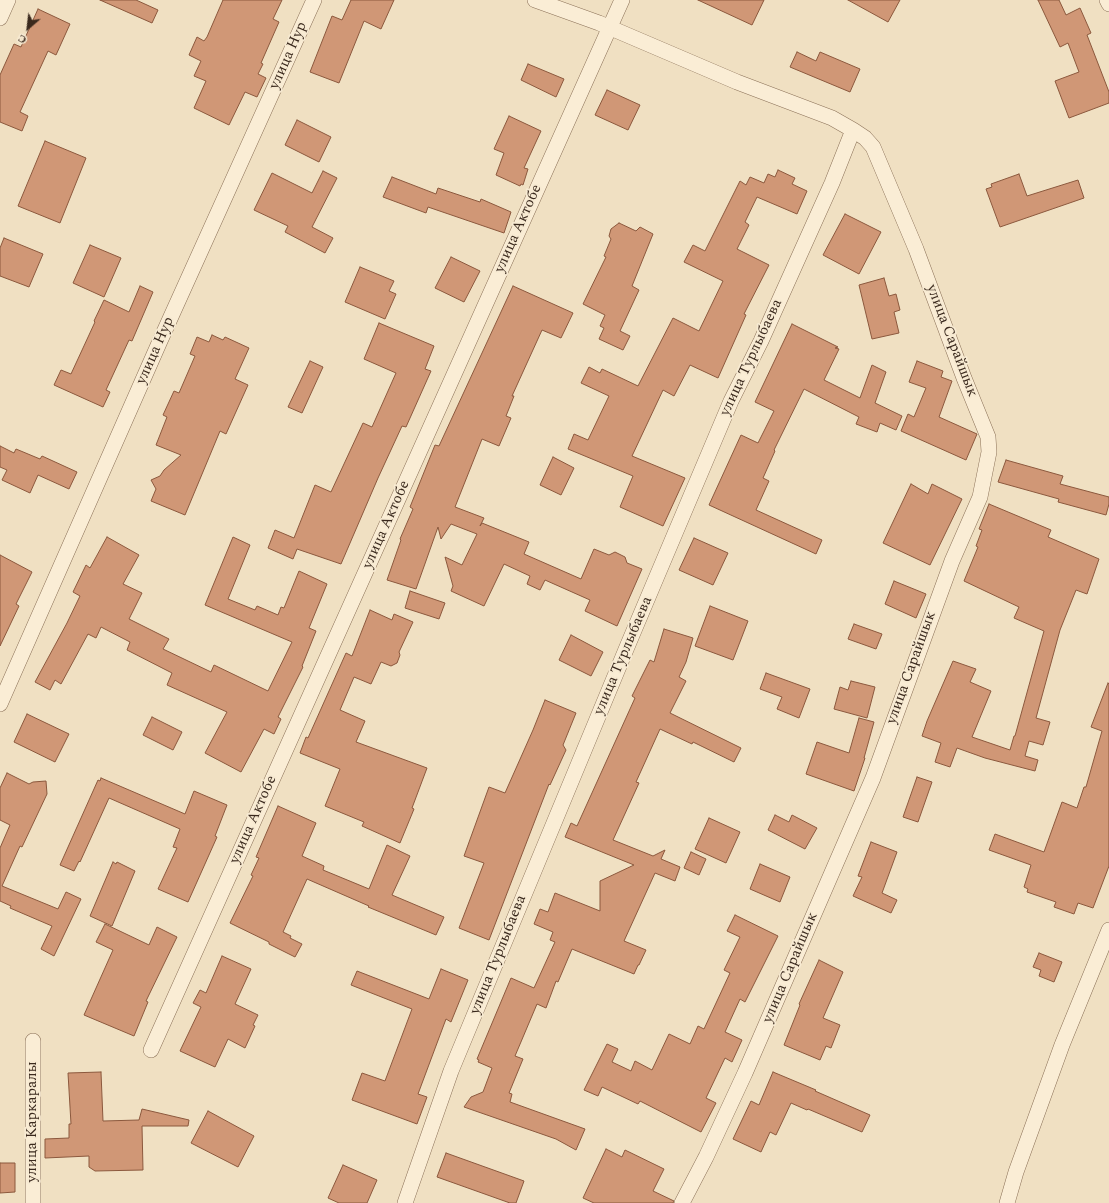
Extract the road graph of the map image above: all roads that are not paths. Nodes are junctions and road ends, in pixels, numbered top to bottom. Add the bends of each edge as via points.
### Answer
1 (8, 0) edge
2 (314, 0) edge
3 (535, 0) edge
4 (622, 0) edge
5 (1107, 0) edge
6 (1109, 4) edge
7 (0, 18) edge
8 (610, 28) junction
9 (853, 130) junction
10 (0, 704) edge
11 (1109, 930) edge
12 (34, 1041) dead end
13 (151, 1050) dead end
14 (33, 1203) edge
15 (405, 1203) edge
16 (682, 1203) edge
17 (1007, 1203) edge

1 - 7 street
2 - 10 street, улица Нур
3 - 8 street, улица Сарайшык
4 - 8 street, улица Актобе
5 - 6 street
8 - 9 street, улица Сарайшык via 737,82 832,118
8 - 13 street, улица Актобе
9 - 15 street, улица Турлыбаева via 829,191 731,401 627,648 451,1071
9 - 16 street, улица Сарайшык via 873,147 984,424 989,452 980,497 952,561 873,778 745,1073
11 - 17 street via 1062,1045
12 - 14 street, улица Каркаралы

